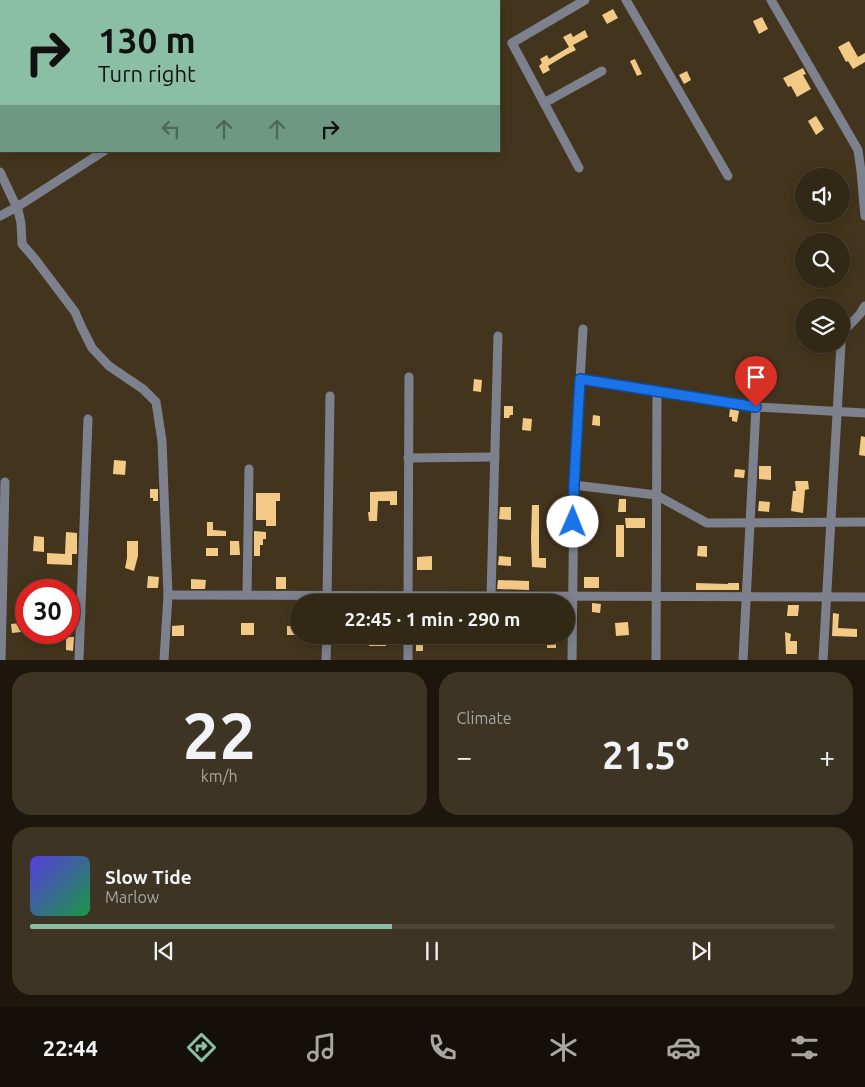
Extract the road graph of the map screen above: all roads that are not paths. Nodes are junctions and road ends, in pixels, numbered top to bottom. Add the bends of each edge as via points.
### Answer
1 (585, 0) edge
2 (626, 0) edge
3 (771, 0) edge
4 (602, 71) dead end
5 (544, 103) junction
6 (102, 152) edge
7 (579, 168) dead end
8 (0, 172) edge
9 (728, 176) dead end
10 (16, 207) junction
11 (0, 216) edge
12 (865, 216) edge
13 (864, 313) edge
14 (850, 326) edge
15 (583, 329) dead end
16 (498, 336) dead end
17 (840, 353) edge
18 (408, 377) dead end
19 (580, 379) junction
20 (657, 392) junction
21 (330, 396) dead end
22 (756, 407) junction
23 (837, 412) junction
24 (865, 413) edge
25 (88, 419) dead end
26 (494, 457) junction
27 (408, 458) junction
28 (249, 469) dead end
29 (4, 482) dead end
30 (574, 485) junction
31 (656, 495) junction
32 (750, 522) junction
33 (831, 522) junction
34 (865, 522) edge
35 (327, 594) edge
36 (408, 594) edge
37 (491, 594) edge
38 (572, 594) edge
39 (168, 595) junction
40 (247, 595) junction
41 (575, 596) edge
42 (656, 596) junction
43 (746, 596) junction
44 (826, 596) junction
45 (1, 597) edge
46 (290, 597) edge
47 (865, 597) edge
48 (327, 644) edge
49 (408, 644) edge
50 (572, 644) edge
51 (1, 660) edge
52 (78, 660) edge
53 (164, 660) edge
54 (326, 660) edge
55 (408, 660) edge
56 (572, 660) edge
57 (656, 660) edge
58 (742, 660) edge
59 (823, 660) edge

1 - 5 street via 512,43
2 - 9 street
3 - 12 street via 858,150
4 - 5 street
5 - 7 street
6 - 10 street
8 - 10 street
10 - 11 street
10 - 39 street via 22,244 75,312 92,348 109,366 156,402 162,441
13 - 14 street
15 - 19 street
16 - 26 street
17 - 23 street
18 - 27 street
19 - 20 street
19 - 30 street
20 - 22 street
20 - 31 street
21 - 35 street
22 - 23 street
22 - 32 street
23 - 24 street
23 - 33 street
25 - 52 street
26 - 27 street
26 - 37 street
27 - 36 street
28 - 40 street
29 - 45 street
30 - 31 street
30 - 38 street
31 - 32 street via 707,522
31 - 42 street
32 - 33 street
32 - 43 street
33 - 34 street
33 - 44 street
39 - 40 street
39 - 53 street
40 - 46 street
41 - 42 street
42 - 43 street
42 - 57 street
43 - 44 street
43 - 58 street
44 - 47 street
44 - 59 street
45 - 51 street
48 - 54 street
49 - 55 street
50 - 56 street

